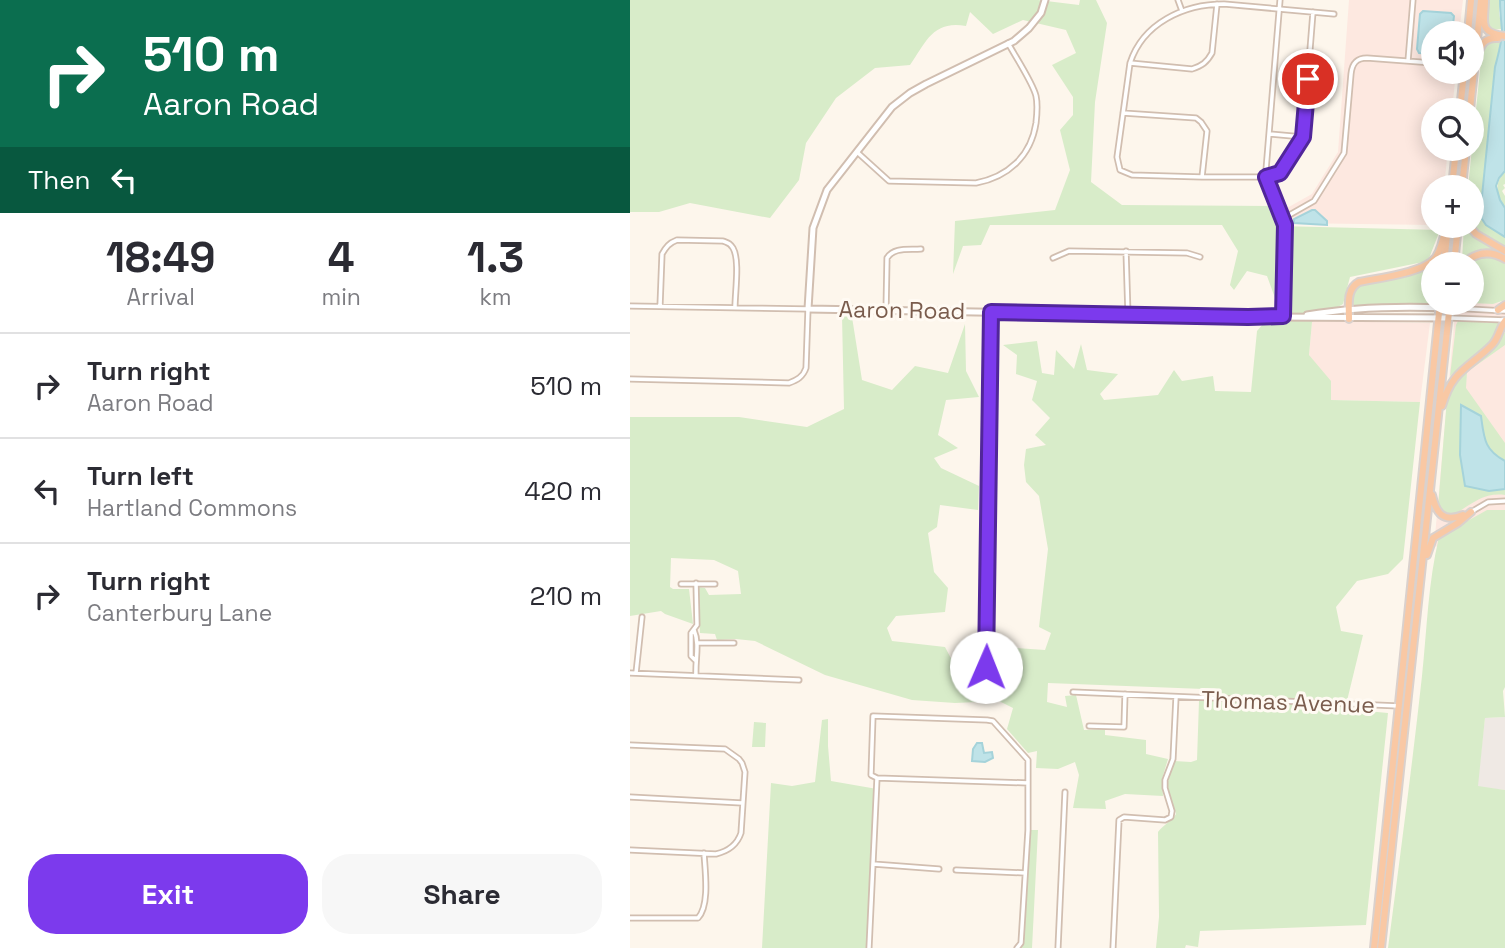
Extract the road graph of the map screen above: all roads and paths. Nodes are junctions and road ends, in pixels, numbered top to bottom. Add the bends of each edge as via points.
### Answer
1 (1045, 0) edge
2 (1178, 0) edge
3 (1280, 0) edge
4 (1413, 0) edge
5 (1471, 0) edge
6 (1483, 0) edge
7 (1217, 4) junction
8 (1279, 10) junction
9 (1181, 11) junction
10 (1314, 12) junction
11 (1334, 13) dead end
12 (1469, 21) edge
13 (1480, 21) edge
14 (1494, 36) junction
15 (1505, 37) edge
16 (1484, 42) edge
17 (1008, 43) junction
18 (1408, 61) junction
19 (1421, 62) edge
20 (1130, 63) junction
21 (1123, 113) junction
22 (1269, 134) junction
23 (1303, 137) junction
24 (857, 152) junction
25 (1202, 177) junction
26 (1266, 177) junction
27 (1283, 218) junction
28 (1443, 238) edge
29 (1483, 238) edge
30 (921, 249) dead end
31 (1126, 251) junction
32 (1505, 251) edge
33 (1484, 253) edge
34 (1200, 257) dead end
35 (1053, 258) dead end
36 (1505, 259) edge
37 (1505, 305) edge
38 (630, 306) edge
39 (660, 306) junction
40 (1421, 306) edge
41 (735, 307) junction
42 (1484, 308) edge
43 (808, 309) junction
44 (1349, 310) junction
45 (1502, 310) edge
46 (886, 311) junction
47 (991, 312) junction
48 (1128, 315) junction
49 (1439, 315) edge
50 (1448, 315) edge
51 (1283, 316) junction
52 (1300, 316) junction
53 (1349, 318) junction
54 (1439, 318) junction
55 (1448, 318) junction
56 (1505, 321) edge
57 (630, 379) edge
58 (1436, 428) junction
59 (1430, 487) junction
60 (1505, 501) edge
61 (1471, 512) junction
62 (1421, 574) junction
63 (681, 583) dead end
64 (696, 583) junction
65 (715, 584) dead end
66 (642, 617) dead end
67 (694, 630) junction
68 (697, 643) junction
69 (734, 643) dead end
70 (695, 660) junction
71 (986, 667) dead end
72 (630, 673) edge
73 (636, 673) junction
74 (696, 676) junction
75 (799, 680) dead end
76 (1073, 692) dead end
77 (1125, 694) junction
78 (1176, 697) junction
79 (1399, 706) junction
80 (1089, 726) dead end
81 (630, 745) edge
82 (877, 778) junction
83 (1028, 783) junction
84 (1065, 792) dead end
85 (630, 797) edge
86 (742, 803) junction
87 (630, 850) edge
88 (704, 853) junction
89 (873, 864) junction
90 (939, 869) dead end
91 (956, 870) dead end
92 (1025, 873) junction
93 (630, 918) edge
94 (869, 948) edge
95 (1017, 948) edge
96 (1058, 948) edge
97 (1114, 948) edge
98 (1374, 948) edge
99 (1381, 948) edge

1 - 17 street via 1029,28
2 - 9 street
3 - 8 street
4 - 18 street
5 - 12 highway
6 - 13 highway
6 - 14 highway via 1484,25
7 - 8 street
7 - 9 street
7 - 20 street via 1212,53 1200,66
8 - 10 street
8 - 22 street
9 - 20 street via 1150,31
10 - 11 street
10 - 23 street
14 - 15 highway
14 - 16 highway
17 - 24 street via 910,93 892,107
17 - 24 street via 1036,94 1037,111 1034,135 1015,166 976,183 889,181
18 - 19 street
18 - 27 street via 1364,58 1354,63 1343,155 1314,201
20 - 21 street
21 - 25 street via 1202,122 1207,131
21 - 25 street via 1117,157 1123,173
22 - 23 street
22 - 26 street
23 - 26 street via 1280,173
24 - 43 street via 827,190 817,213
25 - 26 street
26 - 27 street
27 - 51 street
28 - 44 highway via 1431,262 1417,270 1355,284 1350,290
29 - 32 highway
30 - 46 street via 891,251 887,258
31 - 34 street
31 - 35 street via 1069,251
31 - 48 street
33 - 36 highway
37 - 45 highway
38 - 39 street, Aaron Road
39 - 41 street, Aaron Road
39 - 41 street via 662,254 677,240 728,243 737,264
40 - 44 street, Aaron Road
41 - 43 street, Aaron Road
42 - 45 street
43 - 46 street, Aaron Road
43 - 57 street via 806,368 796,381
44 - 52 street, Aaron Road
44 - 53 highway
46 - 47 street, Aaron Road
47 - 48 street, Aaron Road
47 - 71 street
48 - 51 street, Aaron Road
49 - 54 highway
50 - 55 highway
51 - 52 street, Aaron Road
52 - 53 street, Aaron Road
53 - 54 street, Aaron Road
54 - 55 street, Aaron Road
54 - 79 highway
55 - 56 street
55 - 58 highway
56 - 58 highway via 1493,344 1453,380
58 - 59 highway
59 - 61 highway via 1435,507 1445,517
59 - 62 highway
60 - 61 street via 1488,502
61 - 62 highway via 1431,540
62 - 99 highway
63 - 64 street
64 - 65 street
64 - 67 street
66 - 73 street
67 - 68 street
67 - 70 street via 691,656
68 - 69 street
68 - 70 street
70 - 74 street
72 - 73 street
73 - 74 street
74 - 75 street
76 - 77 street, Thomas Avenue
77 - 78 street, Thomas Avenue
77 - 80 street via 1124,727
78 - 79 street, Thomas Avenue
78 - 97 street, Thomas Avenue via 1173,759 1165,780 1171,817 1165,821 1119,820
79 - 98 highway
81 - 86 street via 728,750 744,767
82 - 83 street
82 - 83 street via 871,775 873,716 981,719 993,721 1028,760
82 - 89 street
83 - 92 street
84 - 96 street
85 - 86 street
86 - 88 street via 741,833 735,844 725,852
87 - 88 street
88 - 93 street via 705,896 698,918
89 - 90 street
89 - 94 street
91 - 92 street
92 - 95 street

